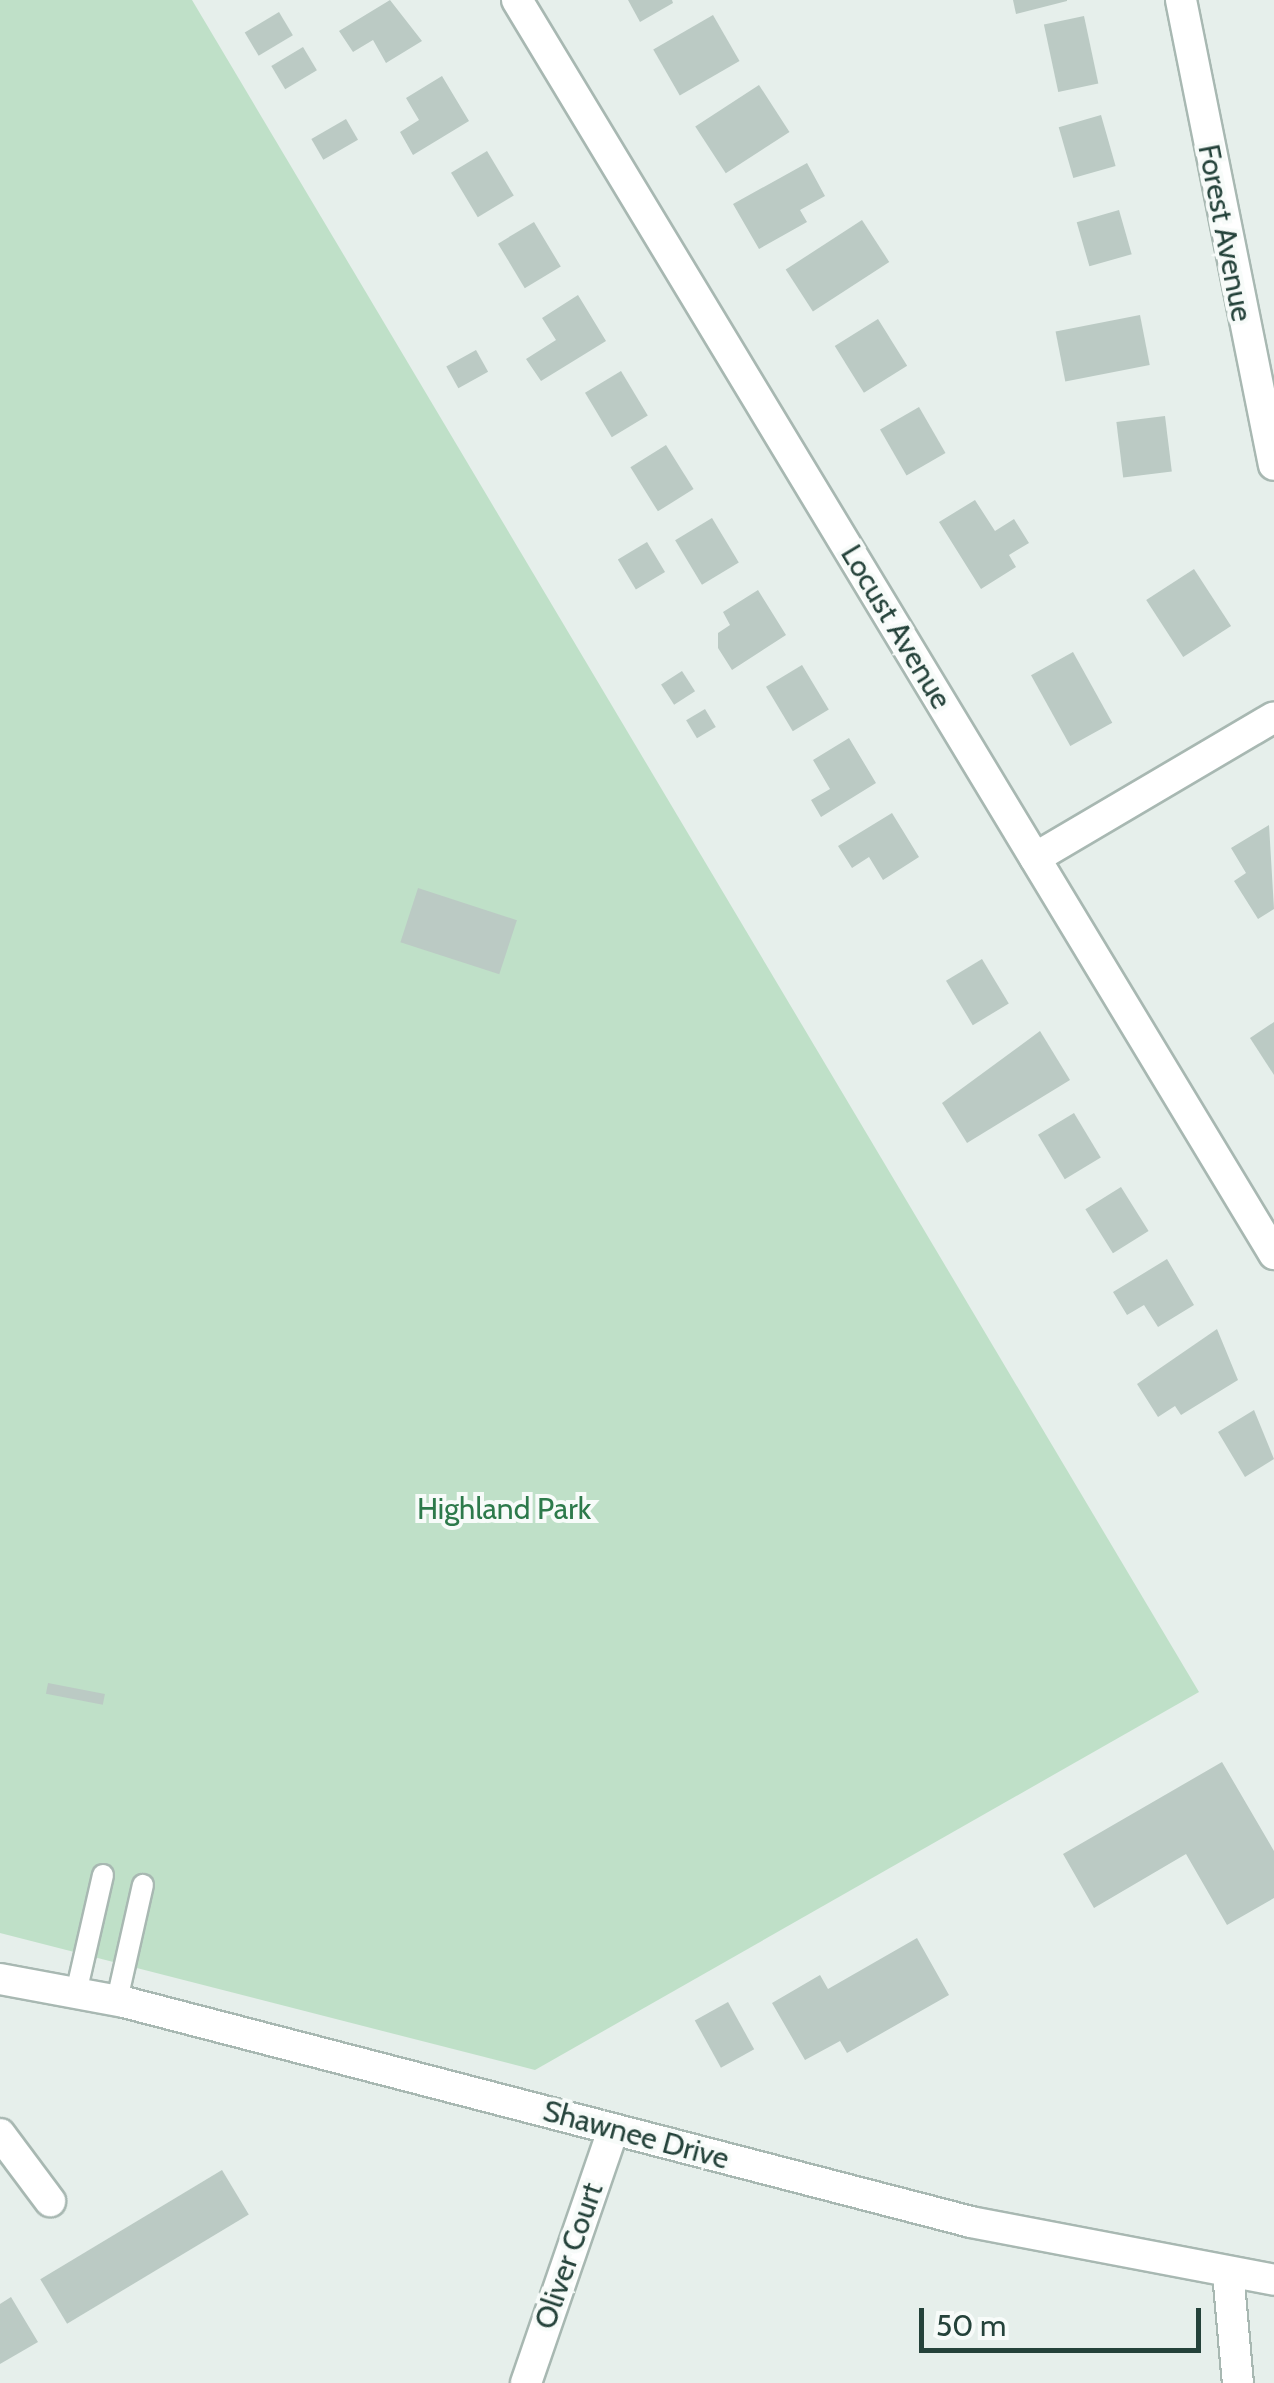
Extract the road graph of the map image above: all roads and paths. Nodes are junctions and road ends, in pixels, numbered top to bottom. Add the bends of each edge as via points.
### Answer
1 (518, 0) edge
2 (1181, 0) edge
3 (1274, 465) edge
4 (1274, 717) edge
5 (1036, 858) junction
6 (1274, 1254) edge
7 (103, 1875) dead end
8 (143, 1885) dead end
9 (0, 1979) edge
10 (76, 1993) junction
11 (117, 2000) junction
12 (613, 2130) junction
13 (0, 2134) edge
14 (50, 2202) dead end
15 (1228, 2272) junction
16 (1274, 2280) edge
17 (526, 2383) edge
18 (1238, 2383) edge

1 - 5 street, Locust Avenue
2 - 3 street, Forest Avenue
4 - 5 street
5 - 6 street, Locust Avenue
7 - 10 lane
8 - 11 lane
9 - 10 street, Shawnee Drive
10 - 11 street, Shawnee Drive
11 - 12 street, Shawnee Drive
12 - 15 street, Shawnee Drive via 971,2222
12 - 17 street, Oliver Court
13 - 14 street
15 - 16 street, Shawnee Drive
15 - 18 street

